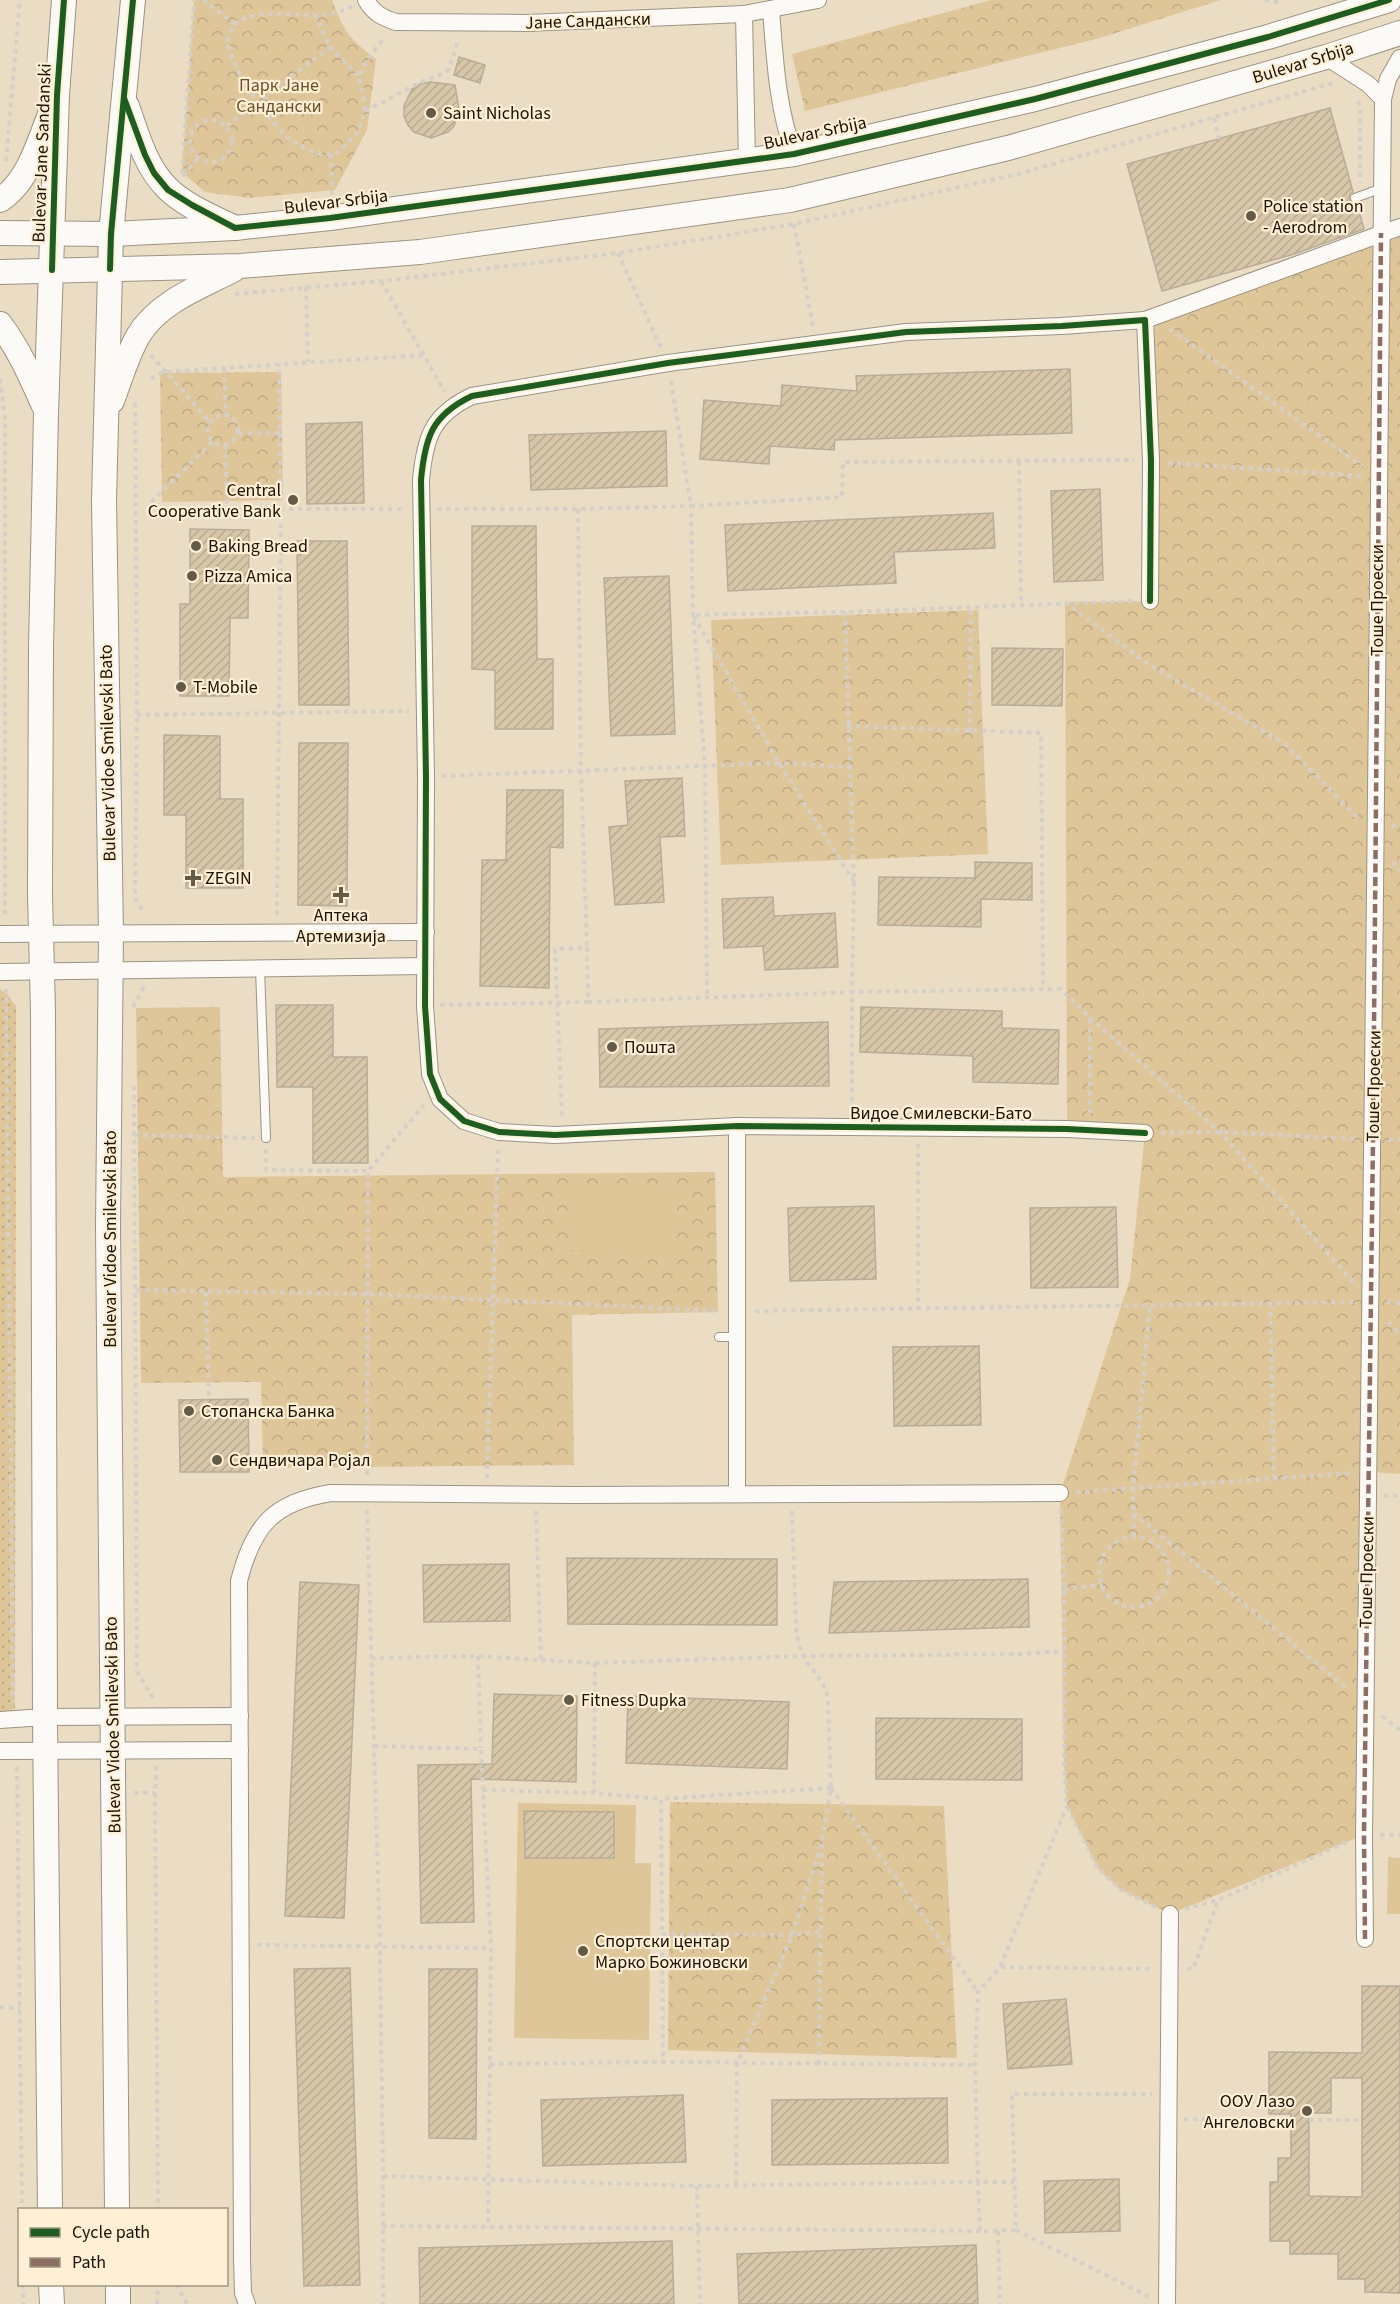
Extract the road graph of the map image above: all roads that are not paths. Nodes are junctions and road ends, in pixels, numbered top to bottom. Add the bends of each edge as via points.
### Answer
1 (64, 0) edge
2 (133, 0) edge
3 (818, 0) edge
4 (1389, 0) edge
5 (360, 2) edge
6 (771, 10) junction
7 (744, 14) junction
8 (1400, 33) edge
9 (1326, 57) junction
10 (1400, 58) edge
11 (57, 95) junction
12 (124, 98) junction
13 (1383, 99) junction
14 (794, 154) junction
15 (747, 162) junction
16 (1382, 188) junction
17 (1358, 197) road end
18 (0, 200) edge
19 (1400, 227) edge
20 (235, 228) junction
21 (0, 233) edge
22 (1381, 233) junction
23 (54, 234) junction
24 (111, 234) junction
25 (240, 266) junction
26 (110, 269) junction
27 (52, 270) junction
28 (0, 272) edge
29 (1150, 319) junction
30 (0, 324) edge
31 (46, 413) junction
32 (105, 420) junction
33 (1150, 601) road end
34 (2, 928) edge
35 (426, 932) junction
36 (40, 934) junction
37 (111, 934) junction
38 (425, 966) junction
39 (260, 968) junction
40 (111, 970) junction
41 (41, 971) junction
42 (3, 977) edge
43 (737, 1126) junction
44 (1145, 1133) road end
45 (266, 1138) road end
46 (718, 1336) dead end
47 (736, 1337) junction
48 (1060, 1493) road end
49 (737, 1494) junction
50 (6, 1716) edge
51 (240, 1716) junction
52 (45, 1717) junction
53 (113, 1717) junction
54 (46, 1750) junction
55 (113, 1750) junction
56 (240, 1750) junction
57 (0, 1751) edge
58 (1170, 1914) road end
59 (1365, 1939) dead end
60 (50, 2208) edge
61 (117, 2208) edge
62 (51, 2286) edge
63 (117, 2286) edge
64 (1161, 2301) edge
65 (51, 2304) edge
66 (118, 2304) edge
67 (247, 2304) edge

1 - 11 street, Bulevar Jane Sandanski
2 - 12 street
3 - 6 street, Јане Сандански
4 - 14 street, Bulevar Srbija via 1268,37 1035,99
5 - 7 street, Јане Сандански via 396,22 527,23
6 - 7 street, Јане Сандански
6 - 14 street via 778,95
7 - 15 street
8 - 9 street, Bulevar Srbija
9 - 13 street via 1368,84
9 - 25 street, Bulevar Srbija via 1008,148 789,201 420,252
10 - 13 street, Тоше Проески via 1388,79
11 - 18 street via 28,166 14,188
11 - 23 street, Bulevar Jane Sandanski
12 - 20 street via 145,155 161,181 192,206
12 - 24 street
13 - 16 street, Тоше Проески
14 - 15 street, Bulevar Srbija
15 - 20 street, Bulevar Srbija via 331,207
16 - 17 lane
16 - 22 street, Тоше Проески
19 - 22 street
20 - 24 street, Bulevar Srbija
21 - 23 street, Bulevar Srbija
22 - 29 street
22 - 59 street, Тоше Проески
23 - 24 street, Bulevar Srbija
23 - 27 street, Bulevar Jane Sandanski
24 - 26 street
25 - 26 street, Bulevar Srbija
25 - 32 street via 172,302 154,316 126,362
26 - 27 street, Bulevar Srbija
26 - 32 street, Bulevar Vidoe Smilevski Bato
27 - 28 street, Bulevar Srbija
27 - 31 street
29 - 33 street
29 - 35 street via 906,332 816,342 472,396 453,405 438,420 424,448 421,480
30 - 31 street via 26,364
31 - 36 street
32 - 37 street, Bulevar Vidoe Smilevski Bato via 103,545
34 - 36 street
35 - 37 street
35 - 38 street
36 - 37 street
36 - 41 street
37 - 40 street, Bulevar Vidoe Smilevski Bato
38 - 39 street
38 - 43 street, Видое Смилевски-Бато via 430,1074 440,1099 464,1121 499,1132
39 - 40 street
39 - 45 lane
40 - 41 street
40 - 53 street, Bulevar Vidoe Smilevski Bato via 108,1226
41 - 42 street
41 - 52 street
43 - 44 street, Видое Смилевски-Бато
43 - 47 street
46 - 47 lane
47 - 49 street
48 - 49 street
49 - 51 street via 331,1494 311,1496 288,1506 269,1518 256,1534 239,1581
50 - 52 street
51 - 53 street
51 - 56 street
52 - 53 street
52 - 54 street
53 - 55 street, Bulevar Vidoe Smilevski Bato
54 - 55 street
54 - 57 street
54 - 60 street
55 - 56 street
55 - 61 street, Bulevar Vidoe Smilevski Bato
56 - 67 street via 243,2293
58 - 64 street via 1169,2118
62 - 65 street
63 - 66 street

